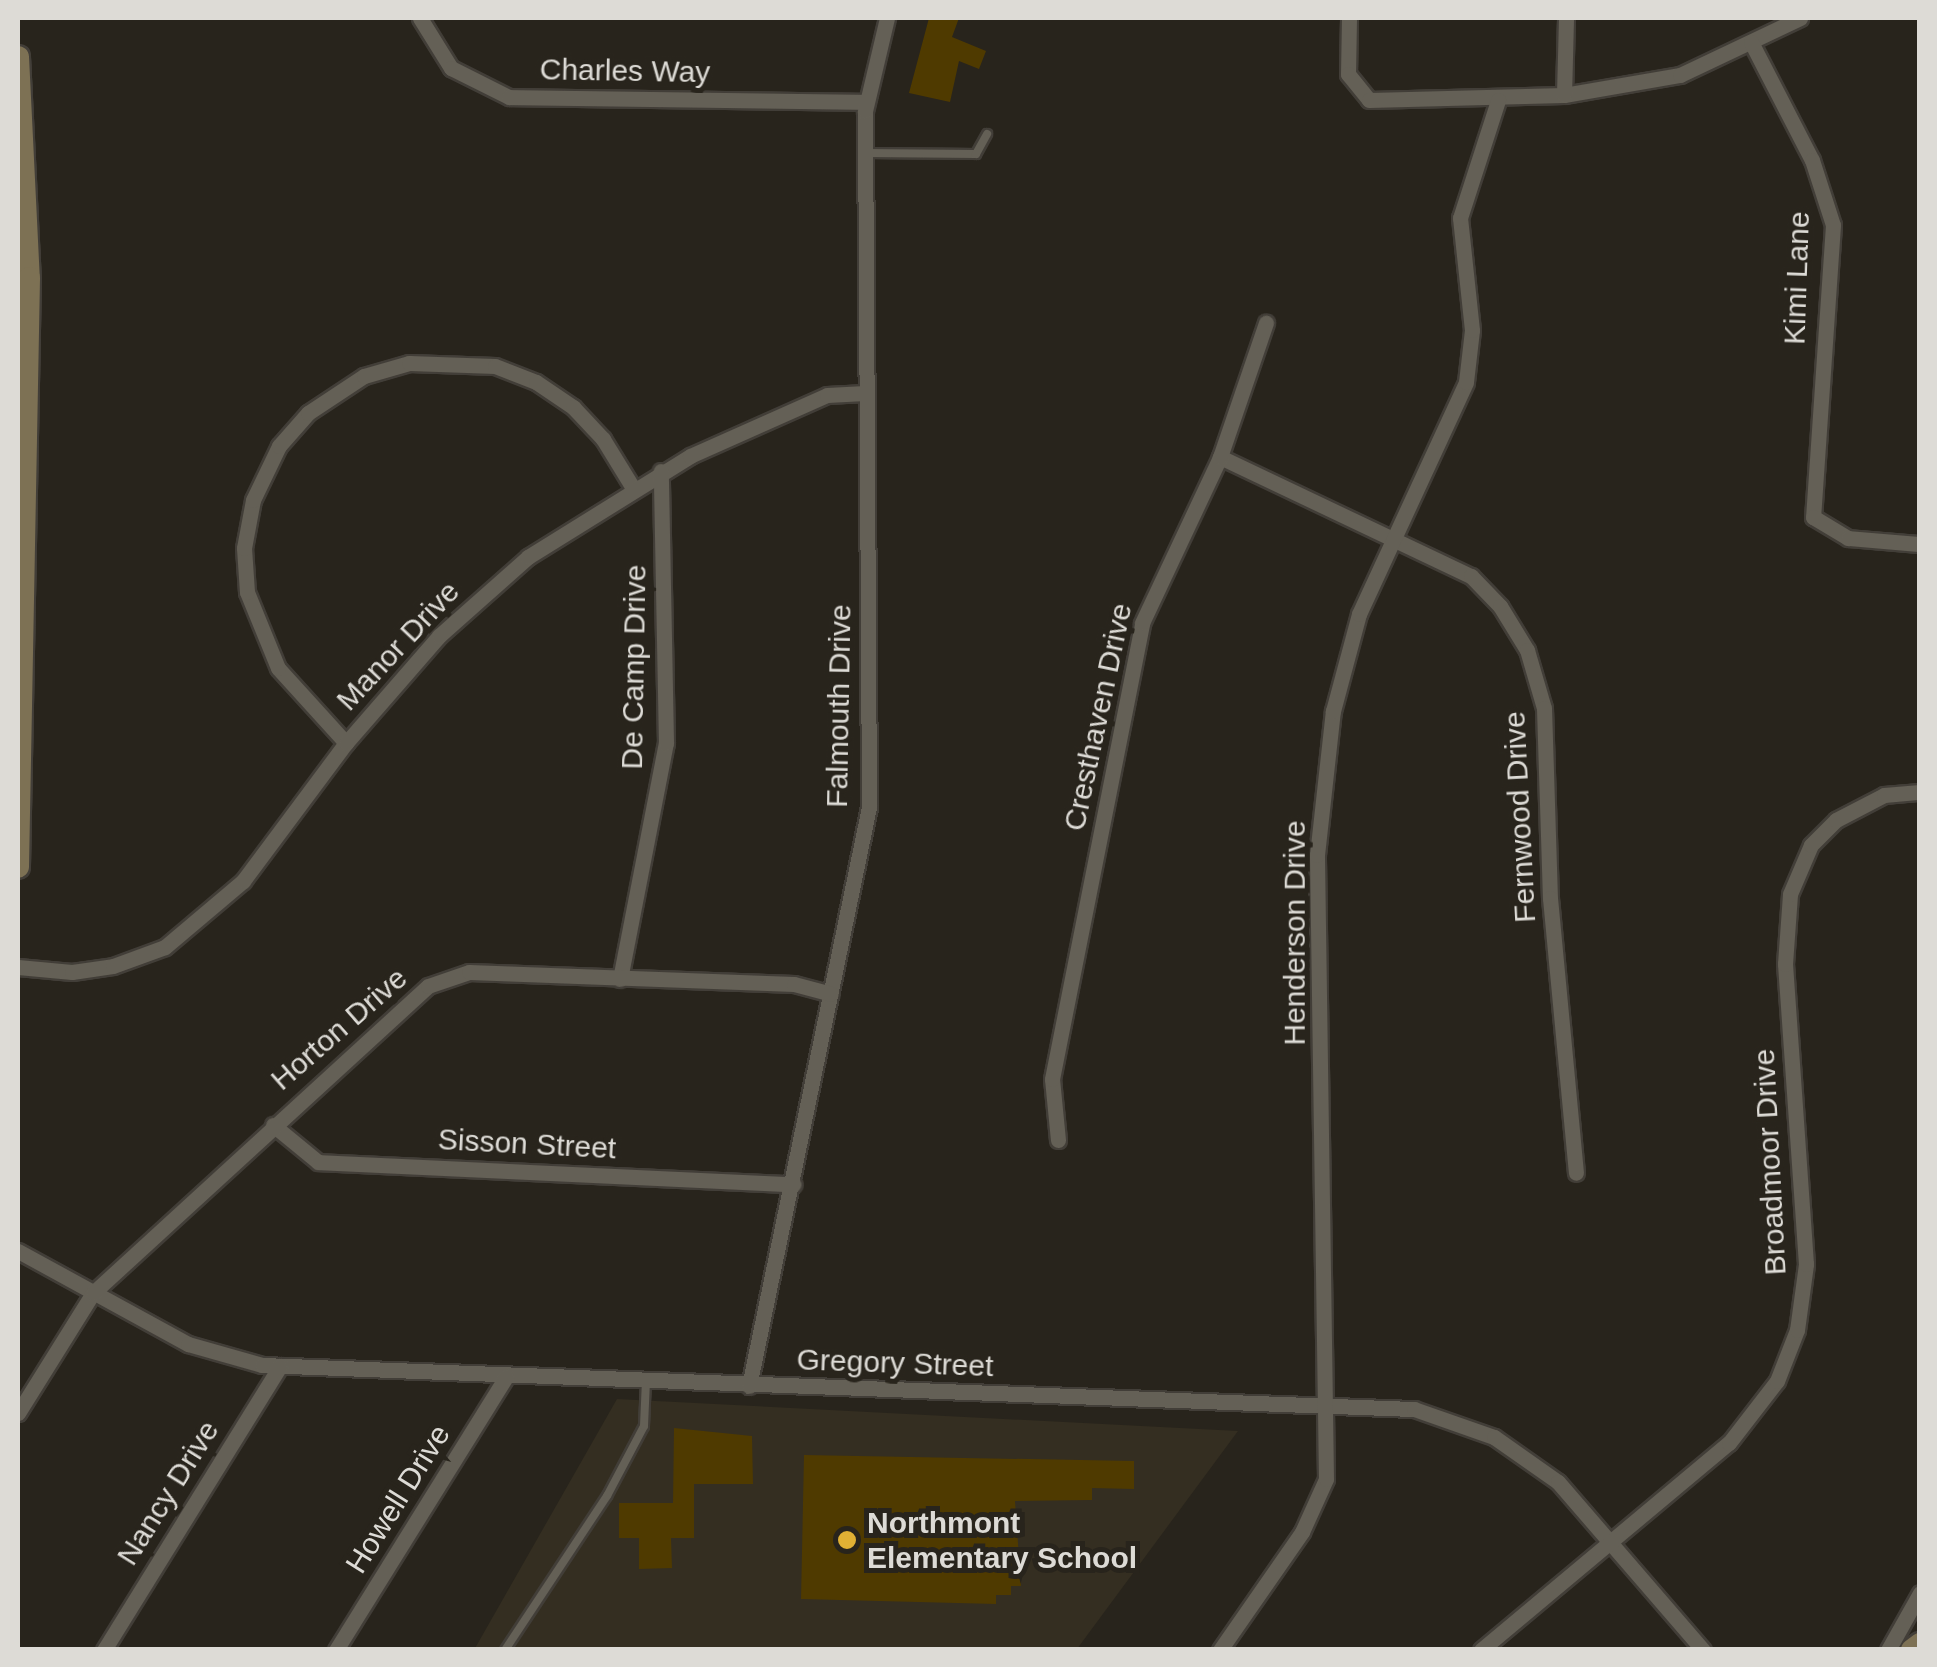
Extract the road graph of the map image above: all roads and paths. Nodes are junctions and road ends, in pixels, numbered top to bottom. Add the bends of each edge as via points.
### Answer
1 (420, 18) edge
2 (887, 18) edge
3 (1349, 18) edge
4 (1566, 18) edge
5 (1800, 18) edge
6 (1751, 42) junction
7 (18, 57) edge
8 (1564, 95) junction
9 (1498, 100) junction
10 (866, 102) junction
11 (987, 134) dead end
12 (866, 153) junction
13 (1266, 323) dead end
14 (865, 393) junction
15 (1220, 457) junction
16 (661, 471) junction
17 (632, 488) junction
18 (1396, 538) junction
19 (1920, 544) edge
20 (346, 743) junction
21 (1920, 792) edge
22 (18, 867) edge
23 (18, 967) edge
24 (620, 978) junction
25 (831, 994) junction
26 (273, 1124) junction
27 (1058, 1140) dead end
28 (1576, 1173) dead end
29 (793, 1184) junction
30 (18, 1251) edge
31 (93, 1293) junction
32 (280, 1366) junction
33 (506, 1377) junction
34 (646, 1380) junction
35 (749, 1386) junction
36 (1330, 1404) junction
37 (18, 1414) edge
38 (1607, 1538) junction
39 (1920, 1593) edge
40 (1920, 1644) edge
41 (104, 1650) edge
42 (336, 1650) edge
43 (506, 1650) edge
44 (1220, 1650) edge
45 (1482, 1650) edge
46 (1703, 1650) edge
47 (1888, 1650) edge
48 (1912, 1650) edge

1 - 10 street, Charles Way via 451,68 509,97
2 - 10 street, Falmouth Drive
3 - 9 street via 1348,74 1369,100
4 - 8 street
5 - 6 street
6 - 8 street via 1680,75
6 - 19 street, Kimi Lane via 1812,160 1833,226 1810,499 1824,530
7 - 22 street via 29,278
8 - 9 street
9 - 18 street, Henderson Drive via 1460,218 1472,330 1466,382
10 - 12 street, Falmouth Drive
11 - 12 lane via 976,154
12 - 14 street, Falmouth Drive
13 - 15 street, Cresthaven Drive
14 - 16 street, Manor Drive via 827,396
14 - 25 street, Falmouth Drive via 869,807
15 - 18 street, Fernwood Drive
15 - 27 street, Cresthaven Drive via 1142,623 1052,1079
16 - 17 street, Manor Drive
16 - 24 street, De Camp Drive via 666,743
17 - 20 street, Manor Drive via 474,603
17 - 20 street via 573,407 494,366 408,362 364,376 308,412 279,446 253,500 244,548 247,592 278,668
18 - 28 street, Fernwood Drive via 1486,590 1523,643 1539,686 1550,898
18 - 36 street, Henderson Drive via 1344,658 1317,855
20 - 23 street, Manor Drive via 254,869 165,947 72,972
21 - 38 street, Broadmoor Drive via 1884,795 1836,820 1802,861 1790,894 1786,964 1806,1264 1798,1330 1777,1381 1728,1443
24 - 25 street, Horton Drive via 794,984
24 - 26 street, Horton Drive via 470,972 442,980
25 - 29 street, Falmouth Drive
26 - 29 street, Sisson Street via 318,1162
26 - 31 street, Horton Drive
29 - 35 street, Falmouth Drive
30 - 31 street, Gregory Street
31 - 32 street, Gregory Street via 206,1352
31 - 37 street, Horton Drive
32 - 33 street, Gregory Street
32 - 41 street, Nancy Drive
33 - 34 street, Gregory Street
33 - 42 street, Howell Drive
34 - 35 street, Gregory Street
34 - 43 lane via 644,1426 607,1496
35 - 36 street, Gregory Street
36 - 38 street, Gregory Street via 1414,1410 1494,1438 1558,1482
36 - 44 street, Henderson Drive via 1326,1479 1318,1497 1302,1532
38 - 45 street, Broadmoor Drive
38 - 46 street, Gregory Street
39 - 47 street
40 - 48 street

